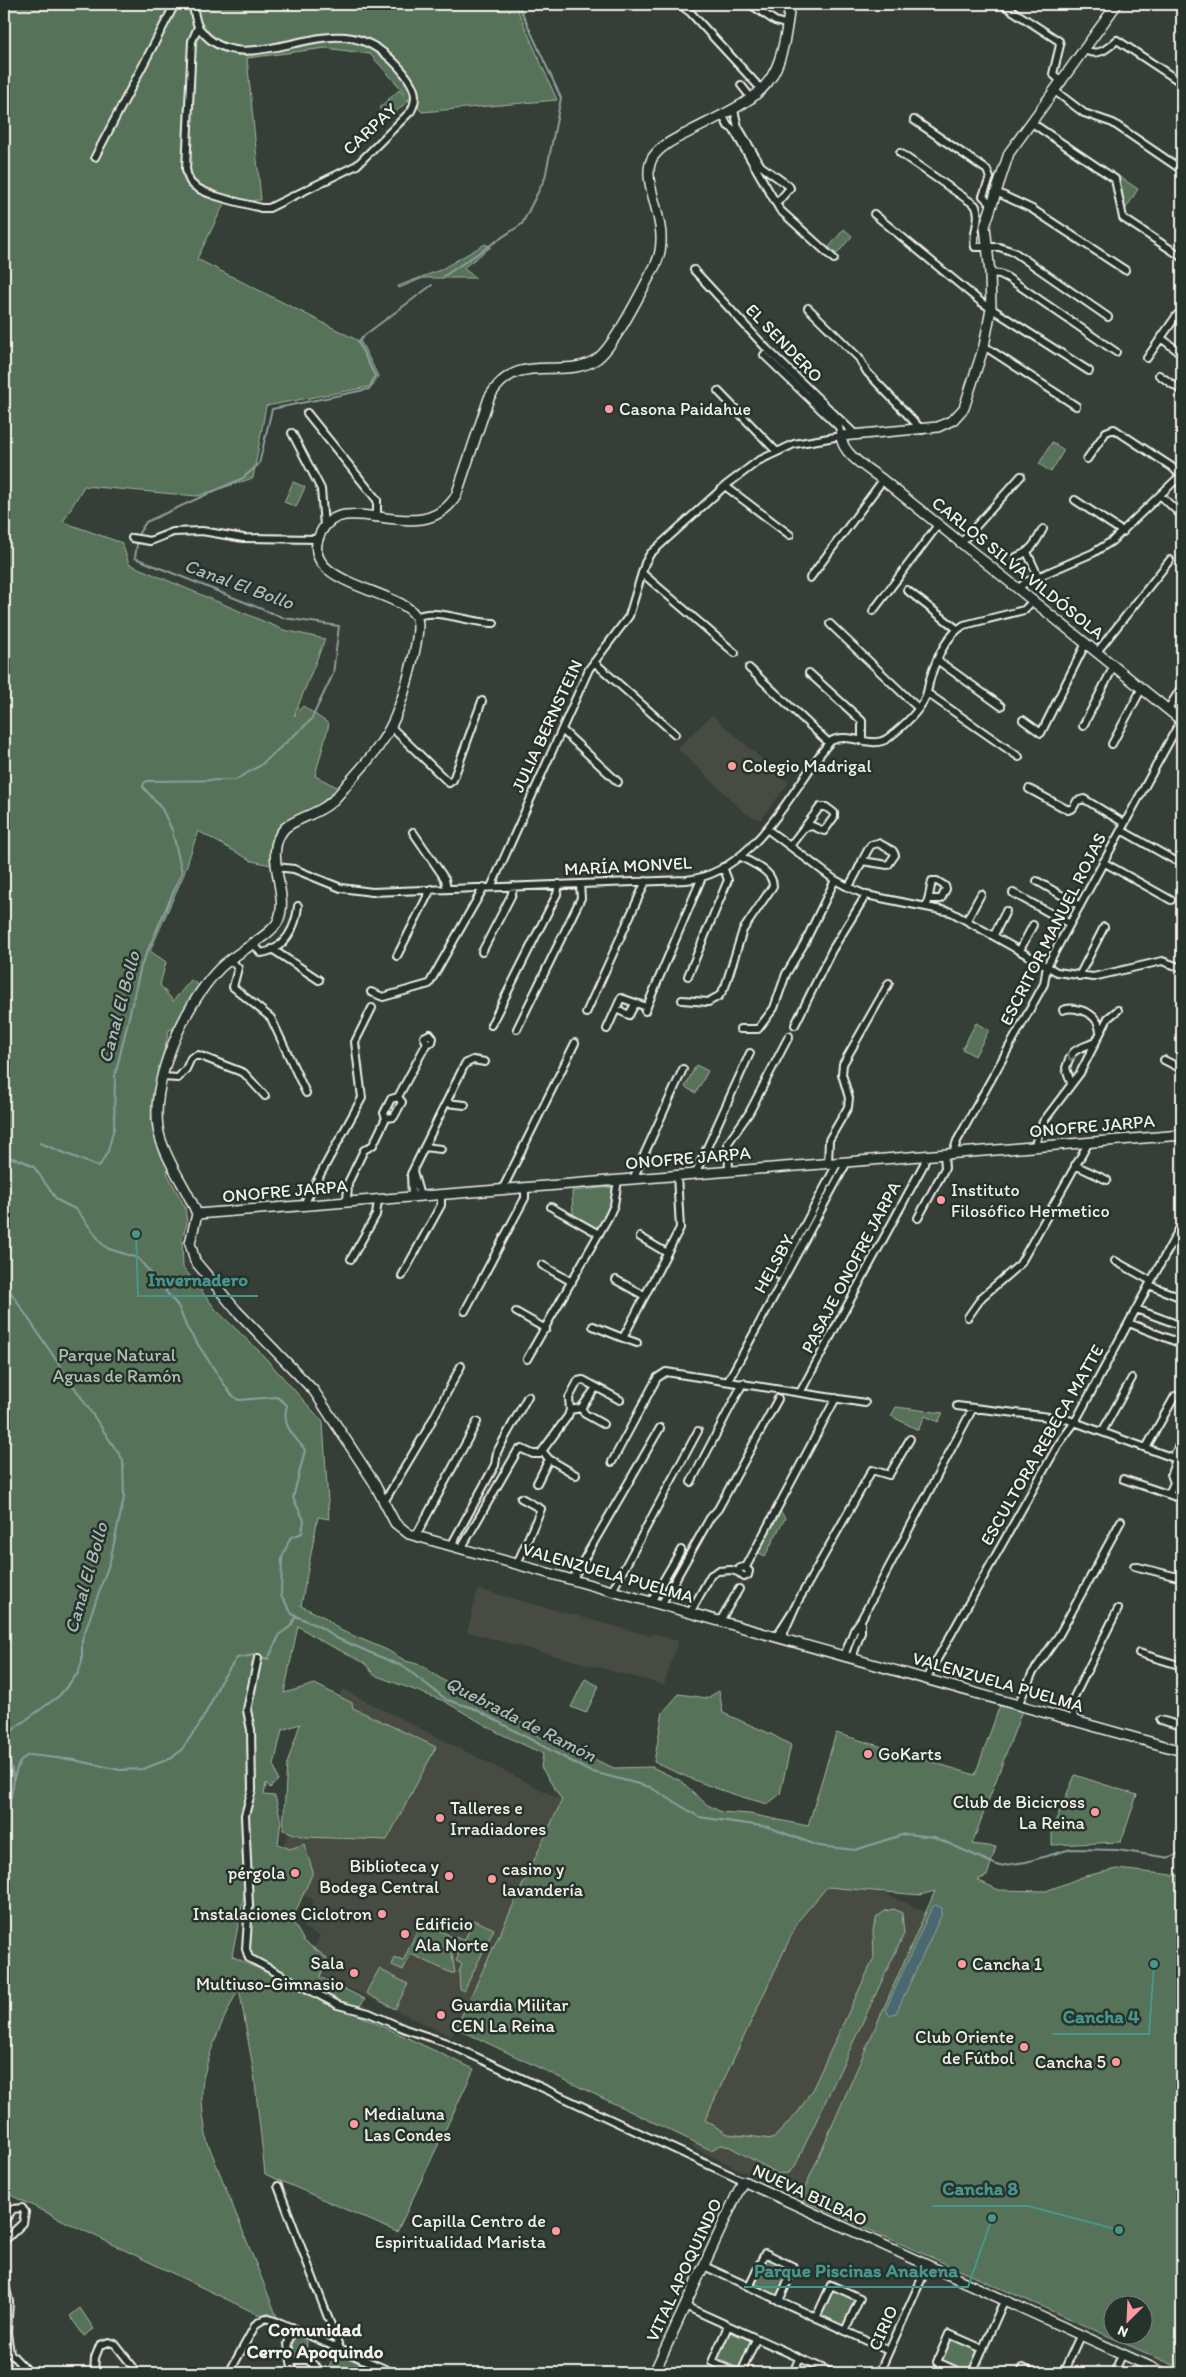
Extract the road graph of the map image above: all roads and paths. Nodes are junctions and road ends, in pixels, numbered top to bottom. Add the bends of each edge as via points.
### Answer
1 (175, 4) edge
2 (193, 4) edge
3 (679, 4) edge
4 (750, 4) edge
5 (790, 4) edge
6 (1002, 4) edge
7 (1117, 4) edge
8 (788, 25) junction
9 (198, 27) junction
10 (1085, 50) junction
11 (1062, 82) junction
12 (1182, 83) edge
13 (741, 85) dead end
14 (762, 90) junction
15 (1055, 91) junction
16 (752, 99) junction
17 (734, 110) junction
18 (723, 116) junction
19 (914, 120) dead end
20 (1032, 124) junction
21 (900, 153) dead end
22 (95, 156) dead end
23 (759, 168) junction
24 (1182, 170) edge
25 (996, 192) junction
26 (776, 203) junction
27 (992, 205) junction
28 (874, 214) dead end
29 (986, 248) junction
30 (1182, 256) edge
31 (834, 259) dead end
32 (694, 270) dead end
33 (1125, 270) dead end
34 (990, 274) junction
35 (808, 308) dead end
36 (992, 309) junction
37 (1177, 315) dead end
38 (1108, 317) dead end
39 (1161, 338) junction
40 (984, 346) junction
41 (1116, 352) dead end
42 (1182, 354) edge
43 (764, 355) dead end
44 (1147, 358) dead end
45 (1089, 371) dead end
46 (1159, 376) dead end
47 (718, 391) dead end
48 (1182, 391) edge
49 (1076, 406) dead end
50 (307, 413) dead end
51 (922, 430) junction
52 (292, 434) dead end
53 (855, 434) junction
54 (841, 436) junction
55 (776, 451) junction
56 (1087, 459) dead end
57 (1021, 476) dead end
58 (1180, 477) edge
59 (882, 480) junction
60 (1182, 485) edge
61 (725, 486) junction
62 (1160, 495) junction
63 (1075, 500) dead end
64 (1182, 516) edge
65 (377, 518) junction
66 (938, 524) junction
67 (324, 526) junction
68 (1043, 529) dead end
69 (1123, 532) junction
70 (790, 535) dead end
71 (132, 538) dead end
72 (318, 539) junction
73 (961, 543) junction
74 (1027, 552) junction
75 (1016, 557) dead end
76 (1170, 560) dead end
77 (642, 573) junction
78 (1038, 576) junction
79 (810, 578) dead end
80 (1018, 589) junction
81 (907, 590) dead end
82 (1033, 601) junction
83 (873, 611) dead end
84 (416, 617) junction
85 (494, 623) dead end
86 (830, 624) dead end
87 (957, 629) junction
88 (1086, 644) junction
89 (1097, 652) junction
90 (736, 653) dead end
91 (936, 660) junction
92 (594, 662) junction
93 (1114, 666) junction
94 (750, 668) dead end
95 (809, 673) dead end
96 (1182, 686) edge
97 (1142, 688) junction
98 (927, 693) junction
99 (482, 701) dead end
100 (1001, 706) dead end
101 (918, 708) junction
102 (1168, 709) junction
103 (1023, 720) dead end
104 (1182, 720) edge
105 (1083, 726) dead end
106 (391, 727) junction
107 (562, 730) junction
108 (675, 734) dead end
109 (862, 740) junction
110 (829, 743) junction
111 (1112, 744) dead end
112 (1019, 757) dead end
113 (618, 782) dead end
114 (1029, 789) dead end
115 (1123, 826) junction
116 (804, 828) junction
117 (767, 829) junction
118 (413, 832) dead end
119 (790, 846) junction
120 (740, 856) junction
121 (1174, 860) dead end
122 (862, 861) junction
123 (1103, 862) junction
124 (276, 867) junction
125 (722, 867) junction
126 (702, 877) junction
127 (835, 880) junction
128 (646, 881) junction
129 (1037, 881) dead end
130 (559, 884) junction
131 (580, 884) junction
132 (514, 886) junction
133 (487, 887) junction
134 (848, 887) junction
135 (431, 889) junction
136 (447, 889) junction
137 (1014, 893) dead end
138 (980, 894) dead end
139 (866, 895) junction
140 (1171, 900) dead end
141 (298, 906) dead end
142 (1080, 906) junction
143 (1006, 911) dead end
144 (967, 920) junction
145 (1070, 924) junction
146 (1033, 925) dead end
147 (1104, 927) dead end
148 (994, 935) junction
149 (252, 942) junction
150 (272, 949) junction
151 (1020, 950) junction
152 (482, 952) dead end
153 (397, 956) dead end
154 (230, 959) junction
155 (1047, 966) junction
156 (1182, 968) edge
157 (688, 976) dead end
158 (1079, 976) junction
159 (319, 980) dead end
160 (888, 983) dead end
161 (371, 992) dead end
162 (682, 1000) dead end
163 (635, 1004) junction
164 (372, 1008) dead end
165 (616, 1009) junction
166 (1063, 1010) dead end
167 (1118, 1010) dead end
168 (586, 1012) dead end
169 (1108, 1018) junction
170 (1097, 1020) junction
171 (491, 1025) dead end
172 (795, 1025) dead end
173 (607, 1029) dead end
174 (740, 1029) dead end
175 (517, 1030) dead end
176 (1100, 1031) junction
177 (789, 1036) dead end
178 (427, 1043) dead end
179 (575, 1043) dead end
180 (1093, 1043) junction
181 (750, 1053) dead end
182 (1164, 1060) dead end
183 (485, 1062) dead end
184 (683, 1069) dead end
185 (1182, 1069) edge
186 (163, 1077) junction
187 (1072, 1083) junction
188 (306, 1093) dead end
189 (265, 1096) dead end
190 (398, 1097) junction
191 (446, 1104) junction
192 (465, 1105) dead end
193 (386, 1118) junction
194 (1182, 1135) edge
195 (1089, 1142) junction
196 (424, 1147) junction
197 (1034, 1147) junction
198 (441, 1149) dead end
199 (949, 1154) junction
200 (926, 1155) junction
201 (847, 1162) junction
202 (833, 1163) junction
203 (1076, 1165) junction
204 (729, 1171) junction
205 (695, 1174) junction
206 (677, 1176) junction
207 (633, 1179) junction
208 (618, 1180) junction
209 (1107, 1180) dead end
210 (525, 1188) junction
211 (502, 1190) junction
212 (441, 1194) junction
213 (416, 1196) junction
214 (378, 1200) junction
215 (347, 1202) junction
216 (304, 1206) junction
217 (551, 1207) dead end
218 (197, 1214) junction
219 (918, 1218) dead end
220 (1182, 1224) edge
221 (599, 1234) junction
222 (1180, 1234) edge
223 (640, 1237) dead end
224 (667, 1252) junction
225 (351, 1259) dead end
226 (1115, 1261) dead end
227 (542, 1265) dead end
228 (778, 1275) dead end
229 (402, 1276) dead end
230 (616, 1280) dead end
231 (572, 1282) junction
232 (1150, 1283) junction
233 (644, 1296) junction
234 (1182, 1298) edge
235 (1136, 1309) junction
236 (465, 1311) dead end
237 (516, 1312) dead end
238 (968, 1317) dead end
239 (1129, 1323) junction
240 (593, 1326) dead end
241 (1182, 1326) edge
242 (546, 1328) junction
243 (623, 1338) junction
244 (637, 1343) dead end
245 (1182, 1344) edge
246 (527, 1359) dead end
247 (461, 1366) dead end
248 (1132, 1378) dead end
249 (728, 1381) junction
250 (743, 1384) junction
251 (595, 1388) junction
252 (801, 1392) junction
253 (528, 1396) dead end
254 (1175, 1396) dead end
255 (836, 1398) junction
256 (778, 1399) dead end
257 (620, 1400) dead end
258 (866, 1403) dead end
259 (957, 1406) dead end
260 (581, 1408) junction
261 (972, 1408) junction
262 (570, 1410) junction
263 (477, 1422) dead end
264 (1075, 1422) junction
265 (603, 1424) dead end
266 (660, 1428) dead end
267 (698, 1431) dead end
268 (1102, 1432) junction
269 (910, 1439) dead end
270 (1182, 1440) edge
271 (1146, 1448) junction
272 (543, 1452) junction
273 (549, 1459) junction
274 (1178, 1460) edge
275 (612, 1462) dead end
276 (576, 1475) dead end
277 (1123, 1479) dead end
278 (691, 1482) dead end
279 (537, 1483) dead end
280 (1169, 1494) junction
281 (520, 1498) dead end
282 (1182, 1499) edge
283 (384, 1502) junction
284 (1121, 1521) dead end
285 (416, 1536) junction
286 (451, 1546) junction
287 (461, 1549) junction
288 (681, 1550) dead end
289 (517, 1564) junction
290 (1134, 1566) dead end
291 (1182, 1578) edge
292 (572, 1580) junction
293 (739, 1588) dead end
294 (612, 1591) junction
295 (651, 1602) junction
296 (661, 1605) junction
297 (1118, 1609) dead end
298 (690, 1613) junction
299 (720, 1621) junction
300 (778, 1638) junction
301 (1139, 1653) dead end
302 (848, 1657) junction
303 (258, 1658) dead end
304 (1182, 1666) edge
305 (926, 1679) junction
306 (1018, 1705) junction
307 (1074, 1720) junction
308 (1160, 1720) dead end
309 (1182, 1726) edge
310 (1182, 1751) edge
311 (743, 2181) junction
312 (278, 2186) dead end
313 (4, 2221) edge
314 (4, 2240) edge
315 (704, 2266) junction
316 (927, 2267) junction
317 (4, 2279) edge
318 (750, 2287) junction
319 (779, 2301) junction
320 (1004, 2301) junction
321 (685, 2306) junction
322 (816, 2318) junction
323 (728, 2326) junction
324 (292, 2327) junction
325 (845, 2331) junction
326 (1080, 2336) junction
327 (756, 2339) junction
328 (340, 2349) junction
329 (983, 2349) junction
330 (889, 2351) junction
331 (1122, 2354) junction
332 (799, 2359) junction
333 (291, 2360) junction
334 (29, 2373) edge
335 (94, 2373) edge
336 (138, 2373) edge
337 (229, 2373) edge
338 (292, 2373) edge
339 (323, 2373) edge
340 (394, 2373) edge
341 (654, 2373) edge
342 (736, 2373) edge
343 (741, 2373) edge
344 (793, 2373) edge
345 (832, 2373) edge
346 (879, 2373) edge
347 (962, 2373) edge
348 (972, 2373) edge
349 (1020, 2373) edge
350 (1034, 2373) edge
351 (1064, 2373) edge
352 (1114, 2373) edge
353 (1164, 2373) edge

1 - 22 street
2 - 9 street, CARPAY
3 - 14 street
4 - 8 street via 775,21
5 - 8 street
6 - 11 street via 1059,41 1053,74
7 - 10 street, JULIA BERNSTEIN
8 - 14 street via 781,61
9 - 9 street, CARPAY via 192,41 186,169 192,183 207,192 269,208 357,165 411,111 416,102 416,92 397,63 364,42 334,38 257,49 225,50
10 - 11 street, JULIA BERNSTEIN
10 - 12 street via 1099,53 1117,40
11 - 15 street, JULIA BERNSTEIN
13 - 16 street
14 - 16 street
15 - 20 street, JULIA BERNSTEIN
15 - 24 street via 1084,112 1113,123
16 - 17 street
17 - 18 street
17 - 23 street via 738,127
18 - 23 street
18 - 65 street via 668,143 651,161 648,178 662,228 662,250 605,351 588,364 528,369 503,380 489,398 458,490 449,506 417,520
19 - 27 street via 987,170 990,178 983,196
20 - 25 street, JULIA BERNSTEIN via 1009,153
20 - 30 street via 1114,179 1123,218
21 - 29 street via 975,205 978,214 974,245
23 - 26 street
23 - 26 street via 790,188
25 - 27 street, JULIA BERNSTEIN
25 - 33 street via 1032,208
26 - 31 street via 788,219
27 - 29 street, JULIA BERNSTEIN via 985,226
28 - 36 street
29 - 34 street, JULIA BERNSTEIN
29 - 38 street via 1004,248 1014,252
32 - 53 street, EL SENDERO via 767,349
34 - 36 street, JULIA BERNSTEIN
34 - 41 street via 1010,279
35 - 51 street via 859,358 867,372
36 - 40 street, JULIA BERNSTEIN
36 - 45 street
37 - 39 street
39 - 42 street
39 - 44 street
40 - 49 street
40 - 51 street, JULIA BERNSTEIN via 961,412 944,426
43 - 54 street via 839,427
46 - 48 street
47 - 55 street
50 - 65 street via 377,500
51 - 53 street, JULIA BERNSTEIN
52 - 67 street via 320,489
53 - 54 street, JULIA BERNSTEIN
54 - 55 street, JULIA BERNSTEIN via 803,442
54 - 59 street, CARLOS SILVA VILDÓSOLA via 842,446
55 - 61 street, JULIA BERNSTEIN
56 - 58 street via 1106,432 1114,429 1172,467
57 - 73 street
58 - 60 street
58 - 62 street
59 - 66 street, CARLOS SILVA VILDÓSOLA
59 - 79 street
61 - 70 street
61 - 77 street, JULIA BERNSTEIN via 654,550
62 - 64 street
62 - 69 street
63 - 69 street
65 - 67 street via 352,513
66 - 73 street, CARLOS SILVA VILDÓSOLA
66 - 83 street
67 - 72 street
68 - 74 street
69 - 78 street via 1093,553
71 - 72 street via 150,541 173,532 202,531 243,538
72 - 84 street via 319,554 327,568 356,586 404,604
73 - 80 street, CARLOS SILVA VILDÓSOLA
74 - 75 street
74 - 78 street
76 - 89 street
77 - 90 street
77 - 92 street, JULIA BERNSTEIN via 626,621
78 - 80 street
80 - 82 street, CARLOS SILVA VILDÓSOLA
81 - 87 street
82 - 87 street via 1024,610
82 - 88 street, CARLOS SILVA VILDÓSOLA
84 - 85 street via 435,614 482,624
84 - 106 street via 418,636 400,706
86 - 101 street
87 - 91 street
88 - 89 street, CARLOS SILVA VILDÓSOLA
88 - 103 street via 1041,733
89 - 93 street, CARLOS SILVA VILDÓSOLA
91 - 98 street
91 - 100 street
92 - 107 street, JULIA BERNSTEIN
92 - 108 street
93 - 97 street, CARLOS SILVA VILDÓSOLA
93 - 105 street
94 - 110 street
95 - 109 street via 862,721
96 - 102 street
97 - 102 street, CARLOS SILVA VILDÓSOLA
97 - 111 street
98 - 101 street
98 - 112 street
99 - 106 street via 453,780 449,783
101 - 109 street via 884,740
102 - 104 street, CARLOS SILVA VILDÓSOLA
104 - 115 street, ESCRITOR MANUEL ROJAS
106 - 124 street via 374,754 331,803 286,827 280,837
107 - 113 street
107 - 133 street, JULIA BERNSTEIN
109 - 110 street via 841,737
110 - 117 street, MARÍA MONVEL
114 - 115 street via 1068,810 1084,799
115 - 121 street
115 - 123 street, ESCRITOR MANUEL ROJAS
116 - 116 street via 813,826 824,831 834,813 820,807
116 - 119 street
117 - 119 street
117 - 120 street, MARÍA MONVEL
118 - 136 street via 445,879
119 - 127 street
120 - 125 street, MARÍA MONVEL
120 - 162 street via 770,874 773,886 742,930 725,987 719,996 708,1002
122 - 122 street via 888,865 895,855 875,843
122 - 134 street
123 - 140 street
123 - 142 street, ESCRITOR MANUEL ROJAS
124 - 135 street, MARÍA MONVEL via 294,869 352,890
124 - 149 street via 280,919 270,933
125 - 126 street, MARÍA MONVEL
125 - 157 street via 728,880
126 - 128 street, MARÍA MONVEL
126 - 163 street via 646,1009
127 - 134 street
127 - 174 street via 786,974 774,1008 758,1029
128 - 131 street, MARÍA MONVEL
128 - 168 street
129 - 142 street
130 - 131 street, MARÍA MONVEL
130 - 132 street, MARÍA MONVEL
130 - 171 street via 557,894
131 - 175 street via 581,898
132 - 133 street, MARÍA MONVEL
132 - 152 street
133 - 136 street, MARÍA MONVEL
133 - 161 street, JULIA BERNSTEIN via 428,984 384,997
134 - 139 street
135 - 136 street, MARÍA MONVEL
135 - 153 street
137 - 145 street
138 - 144 street
139 - 144 street via 928,902
139 - 172 street via 832,950
141 - 150 street via 290,934
142 - 145 street, ESCRITOR MANUEL ROJAS
143 - 148 street
144 - 148 street
145 - 155 street, ESCRITOR MANUEL ROJAS
146 - 151 street
147 - 158 street
148 - 151 street
149 - 150 street via 261,953
149 - 154 street
150 - 159 street
151 - 155 street
154 - 186 street via 205,986 184,1020
154 - 188 street via 238,968 233,987 271,1018
155 - 158 street via 1057,972
155 - 199 street, ESCRITOR MANUEL ROJAS via 1044,984
156 - 158 street via 1158,961 1093,977
160 - 202 street via 843,1064 842,1074 849,1098 848,1107 829,1140
163 - 165 street via 629,1015
163 - 165 street via 621,998
164 - 216 street via 355,1042 362,1098
165 - 173 street
166 - 170 street via 1082,1011
167 - 169 street
169 - 170 street
169 - 176 street
170 - 176 street
176 - 180 street
177 - 204 street via 749,1113 728,1143
178 - 190 street
179 - 211 street
180 - 187 street via 1089,1057
180 -> 187 street via 1072,1052 1066,1068
181 - 205 street
182 - 185 street
183 - 191 street via 473,1060 465,1064
184 - 207 street
186 - 189 street via 178,1078 186,1070 190,1058 198,1055 244,1072
186 - 218 street via 157,1104 159,1132 173,1169
187 - 197 street via 1042,1122
190 - 193 street via 391,1099 384,1113
190 - 193 street via 402,1102 394,1117
191 - 192 street
191 - 196 street
193 - 215 street via 373,1145 364,1150 348,1183
194 - 195 street, ONOFRE JARPA
195 - 197 street, ONOFRE JARPA
195 - 203 street
196 - 198 street
196 - 213 street via 413,1170
197 - 199 street, ONOFRE JARPA
199 - 200 street, ONOFRE JARPA
199 - 219 street, ESCRITOR MANUEL ROJAS via 945,1168
200 - 201 street, ONOFRE JARPA
200 - 252 street, PASAJE ONOFRE JARPA
201 - 202 street, ONOFRE JARPA
201 - 249 street, HELSBY
202 - 204 street, ONOFRE JARPA
202 - 228 street
203 - 209 street
203 - 238 street via 1020,1264 982,1297
204 - 205 street, ONOFRE JARPA
205 - 206 street, ONOFRE JARPA
206 - 207 street, ONOFRE JARPA
206 - 224 street via 680,1228
207 - 208 street, ONOFRE JARPA
208 - 210 street, ONOFRE JARPA
208 - 221 street via 614,1205
210 - 211 street, ONOFRE JARPA
210 - 236 street via 525,1198
211 - 212 street, ONOFRE JARPA
212 - 213 street, ONOFRE JARPA
212 - 229 street via 441,1206
213 - 214 street, ONOFRE JARPA
214 - 215 street, ONOFRE JARPA
214 - 225 street via 376,1215
215 - 216 street, ONOFRE JARPA
216 - 218 street, ONOFRE JARPA
217 - 221 street
218 - 283 street, VALENZUELA PUELMA via 190,1243 195,1261 236,1310 314,1391
220 - 222 street, ESCULTORA REBECA MATTE
221 - 231 street
222 - 232 street, ESCULTORA REBECA MATTE
223 - 224 street
224 - 233 street
226 - 232 street
227 - 231 street
230 - 233 street
231 - 242 street
232 - 234 street
232 - 235 street, ESCULTORA REBECA MATTE
233 - 243 street
235 - 239 street, ESCULTORA REBECA MATTE
235 - 241 street
237 - 242 street
239 - 245 street
239 - 264 street, ESCULTORA REBECA MATTE
240 - 243 street
242 - 246 street
243 - 244 street
247 - 283 street
248 - 268 street
249 - 250 street
249 - 275 street via 688,1374 660,1374
250 - 252 street
250 - 278 street
251 - 257 street
251 - 260 street
251 - 262 street via 583,1380 578,1381 569,1398
252 - 255 street
253 - 286 street
254 - 271 street
255 - 258 street
255 - 298 street via 746,1567 749,1571 747,1576 741,1577 738,1572 725,1570 711,1574
256 - 296 street via 718,1510 710,1518
259 - 261 street
260 - 262 street
260 - 265 street
261 - 264 street
261 - 302 street via 861,1620 860,1632
262 - 272 street
263 - 285 street
264 - 268 street
264 - 305 street, ESCULTORA REBECA MATTE via 1058,1445
266 - 292 street
267 - 294 street
268 - 271 street
269 - 300 street via 889,1475 872,1470
270 - 274 street
271 - 274 street
272 - 273 street
272 - 287 street via 536,1455 518,1450
273 - 276 street
273 - 279 street
274 - 280 street via 1171,1474 1174,1480
277 - 280 street
280 - 282 street
281 - 289 street via 541,1509
283 - 285 street, VALENZUELA PUELMA via 395,1523
284 - 306 street via 1059,1635 1032,1674
285 - 286 street, VALENZUELA PUELMA
286 - 287 street, VALENZUELA PUELMA
287 - 289 street, VALENZUELA PUELMA
288 - 295 street
289 - 292 street, VALENZUELA PUELMA
290 - 291 street
292 - 294 street, VALENZUELA PUELMA
293 - 299 street
294 - 295 street, VALENZUELA PUELMA
295 - 296 street, VALENZUELA PUELMA
296 - 298 street, VALENZUELA PUELMA
297 - 307 street via 1073,1699
298 - 299 street, VALENZUELA PUELMA
299 - 300 street, VALENZUELA PUELMA
300 - 302 street, VALENZUELA PUELMA
301 - 304 street
302 - 305 street, VALENZUELA PUELMA
303 - 311 street, NUEVA BILBAO via 247,1710 251,1730 252,1790 245,1815 249,1906 246,1953 249,1958 328,2001 444,2042
305 - 306 street, VALENZUELA PUELMA
306 - 307 street, VALENZUELA PUELMA
307 - 310 street, VALENZUELA PUELMA
308 - 309 street
311 - 315 street, VITAL APOQUINDO
311 - 316 street, NUEVA BILBAO
312 - 328 street
313 - 314 street via 13,2209 22,2208 25,2212 23,2223
315 - 318 street
315 - 321 street, VITAL APOQUINDO
316 - 320 street, NUEVA BILBAO
316 - 330 street, CIRIO
317 - 334 street via 10,2352
318 - 319 street
318 - 319 street via 765,2253 780,2260 794,2267
319 - 322 street
320 - 326 street, NUEVA BILBAO
320 - 329 street
321 - 323 street
321 - 341 street, VITAL APOQUINDO
322 - 325 street
322 - 325 street via 831,2285 860,2298
323 - 327 street
323 - 342 street via 712,2362
324 - 328 street
324 - 333 street via 288,2338
324 - 337 street via 266,2318 259,2322
325 - 330 street
326 - 331 street, NUEVA BILBAO
326 - 351 street
327 - 332 street
327 - 343 street
328 - 340 street
329 - 347 street via 949,2334 937,2362
329 - 348 street
330 - 346 street, CIRIO
331 - 352 street
331 - 353 street, NUEVA BILBAO
332 - 344 street
332 - 345 street
333 - 338 street
333 - 339 street via 308,2360
335 - 336 street via 97,2350 109,2342 115,2344
349 - 350 street via 1022,2368

